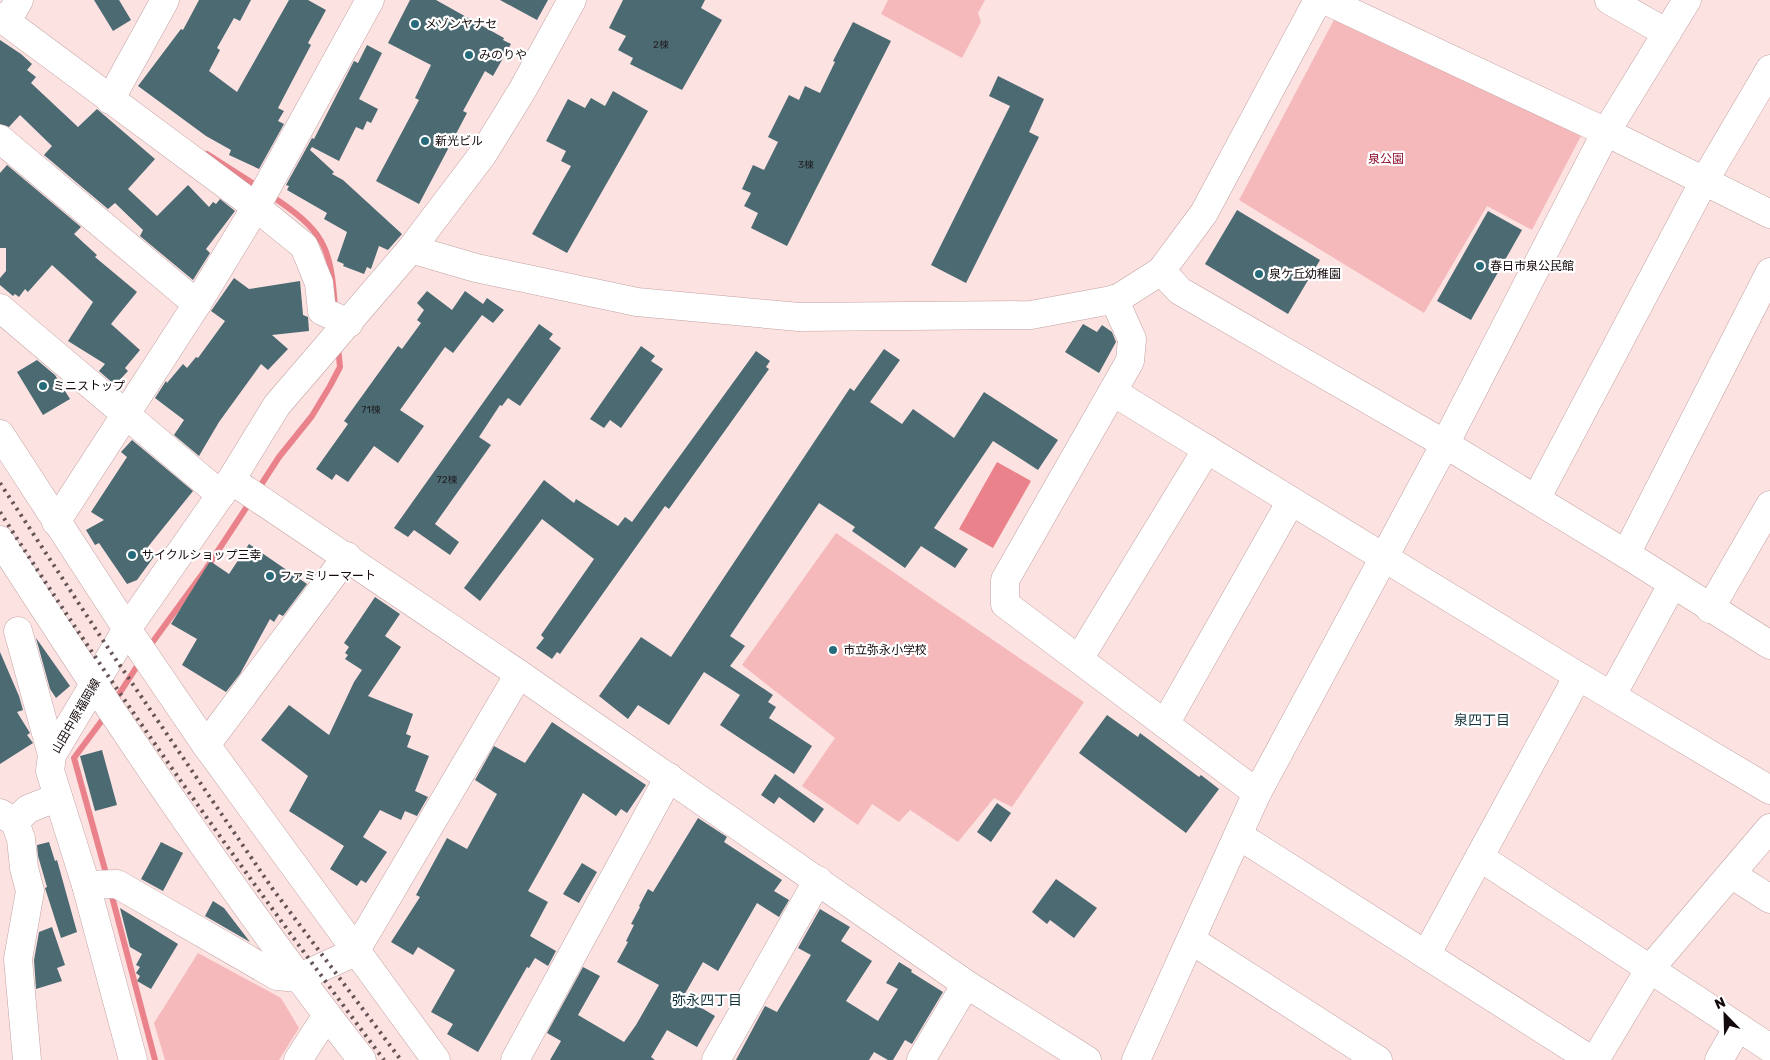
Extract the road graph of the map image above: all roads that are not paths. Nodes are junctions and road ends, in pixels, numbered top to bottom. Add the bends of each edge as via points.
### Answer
1 (165, 0) edge
2 (370, 0) edge
3 (572, 0) edge
4 (1318, 0) edge
5 (1326, 0) edge
6 (1610, 0) edge
7 (1687, 0) edge
8 (11, 10) edge
9 (1667, 33) junction
10 (1770, 69) edge
11 (116, 89) junction
12 (1606, 132) junction
13 (0, 139) edge
14 (1703, 183) junction
15 (256, 207) junction
16 (1770, 214) edge
17 (411, 249) junction
18 (1161, 271) junction
19 (1770, 272) edge
20 (1114, 299) junction
21 (197, 304) junction
22 (0, 308) edge
23 (337, 317) junction
24 (1113, 392) junction
25 (126, 413) junction
26 (0, 434) edge
27 (1445, 444) junction
28 (1207, 449) junction
29 (242, 492) junction
30 (1536, 499) junction
31 (1290, 501) junction
32 (1770, 505) edge
33 (56, 522) junction
34 (0, 540) edge
35 (1626, 554) junction
36 (347, 556) junction
37 (1383, 558) junction
38 (1672, 585) junction
39 (1710, 608) junction
40 (18, 631) dead end
41 (1770, 645) edge
42 (139, 648) junction
43 (1079, 660) junction
44 (519, 674) junction
45 (1578, 676) junction
46 (99, 692) junction
47 (1612, 695) junction
48 (1165, 724) junction
49 (206, 745) junction
50 (52, 755) junction
51 (669, 778) junction
52 (1770, 790) edge
53 (1257, 793) junction
54 (58, 797) junction
55 (8, 818) edge
56 (1770, 828) edge
57 (1238, 835) junction
58 (1481, 858) junction
59 (12, 869) edge
60 (1731, 874) junction
61 (818, 880) junction
62 (86, 885) junction
63 (1770, 899) edge
64 (1191, 940) junction
65 (355, 952) junction
66 (1426, 955) junction
67 (1649, 970) junction
68 (298, 978) junction
69 (966, 984) junction
70 (327, 1015) junction
71 (1738, 1027) junction
72 (1770, 1048) edge
73 (1139, 1059) edge
74 (27, 1060) edge
75 (132, 1060) edge
76 (298, 1060) edge
77 (362, 1060) edge
78 (436, 1060) edge
79 (515, 1060) edge
80 (716, 1060) edge
81 (921, 1060) edge
82 (1086, 1060) edge
83 (1378, 1060) edge
84 (1591, 1060) edge
85 (1595, 1060) edge
86 (1719, 1060) edge

1 - 11 street
2 - 15 street
3 - 17 street, 山田中原福岡線 via 483,154
4 - 18 street via 1204,213
5 - 12 street
6 - 9 street
7 - 9 street
8 - 11 street
9 - 12 street
10 - 14 street
11 - 15 street
12 - 14 street
12 - 27 street
13 - 21 street
14 - 16 street
14 - 30 street
15 - 21 street
15 - 23 street via 304,246
17 - 20 street via 476,268 637,302 798,317 1031,315
17 - 23 street, 山田中原福岡線
18 - 20 street
18 - 27 street via 1180,291
19 - 35 street
20 - 24 street via 1132,339 1130,361
21 - 25 street
22 - 25 street
23 - 29 street, 山田中原福岡線 via 328,346 277,405
24 - 28 street
24 - 43 street via 1005,580 1005,604
25 - 29 street
25 - 33 street
26 - 33 street
27 - 30 street
27 - 37 street
28 - 31 street
28 - 43 street
29 - 36 street
29 - 42 street, 山田中原福岡線
30 - 35 street
31 - 37 street
31 - 48 street
32 - 39 street
33 - 42 street
34 - 46 street
35 - 38 street
36 - 44 street
36 - 49 street
37 - 45 street
37 - 53 street
38 - 39 street
38 - 47 street
39 - 41 street
40 - 50 street
42 - 46 street, 山田中原福岡線
42 - 49 street
43 - 48 street
44 - 51 street
44 - 65 street
45 - 47 street
45 - 58 street
46 - 50 street, 山田中原福岡線
46 - 68 street
47 - 52 street
48 - 53 street
49 - 65 street
50 - 54 street, 山田中原福岡線 via 50,771
51 - 61 street
51 - 79 street
53 - 57 street
54 - 55 street
54 - 62 street, 山田中原福岡線
55 - 59 street via 21,839
56 - 60 street
57 - 64 street
57 - 66 street
58 - 66 street
58 - 67 street
59 - 74 street via 30,891 18,959
60 - 63 street
60 - 67 street
61 - 69 street
61 - 80 street
62 - 68 street via 117,884 277,976
62 - 75 street, 山田中原福岡線
64 - 73 street
64 - 83 street
65 - 68 street
65 - 78 street
66 - 84 street
67 - 71 street
67 - 85 street
68 - 70 street
69 - 81 street
69 - 82 street
70 - 76 street
70 - 77 street
71 - 72 street
71 - 86 street

